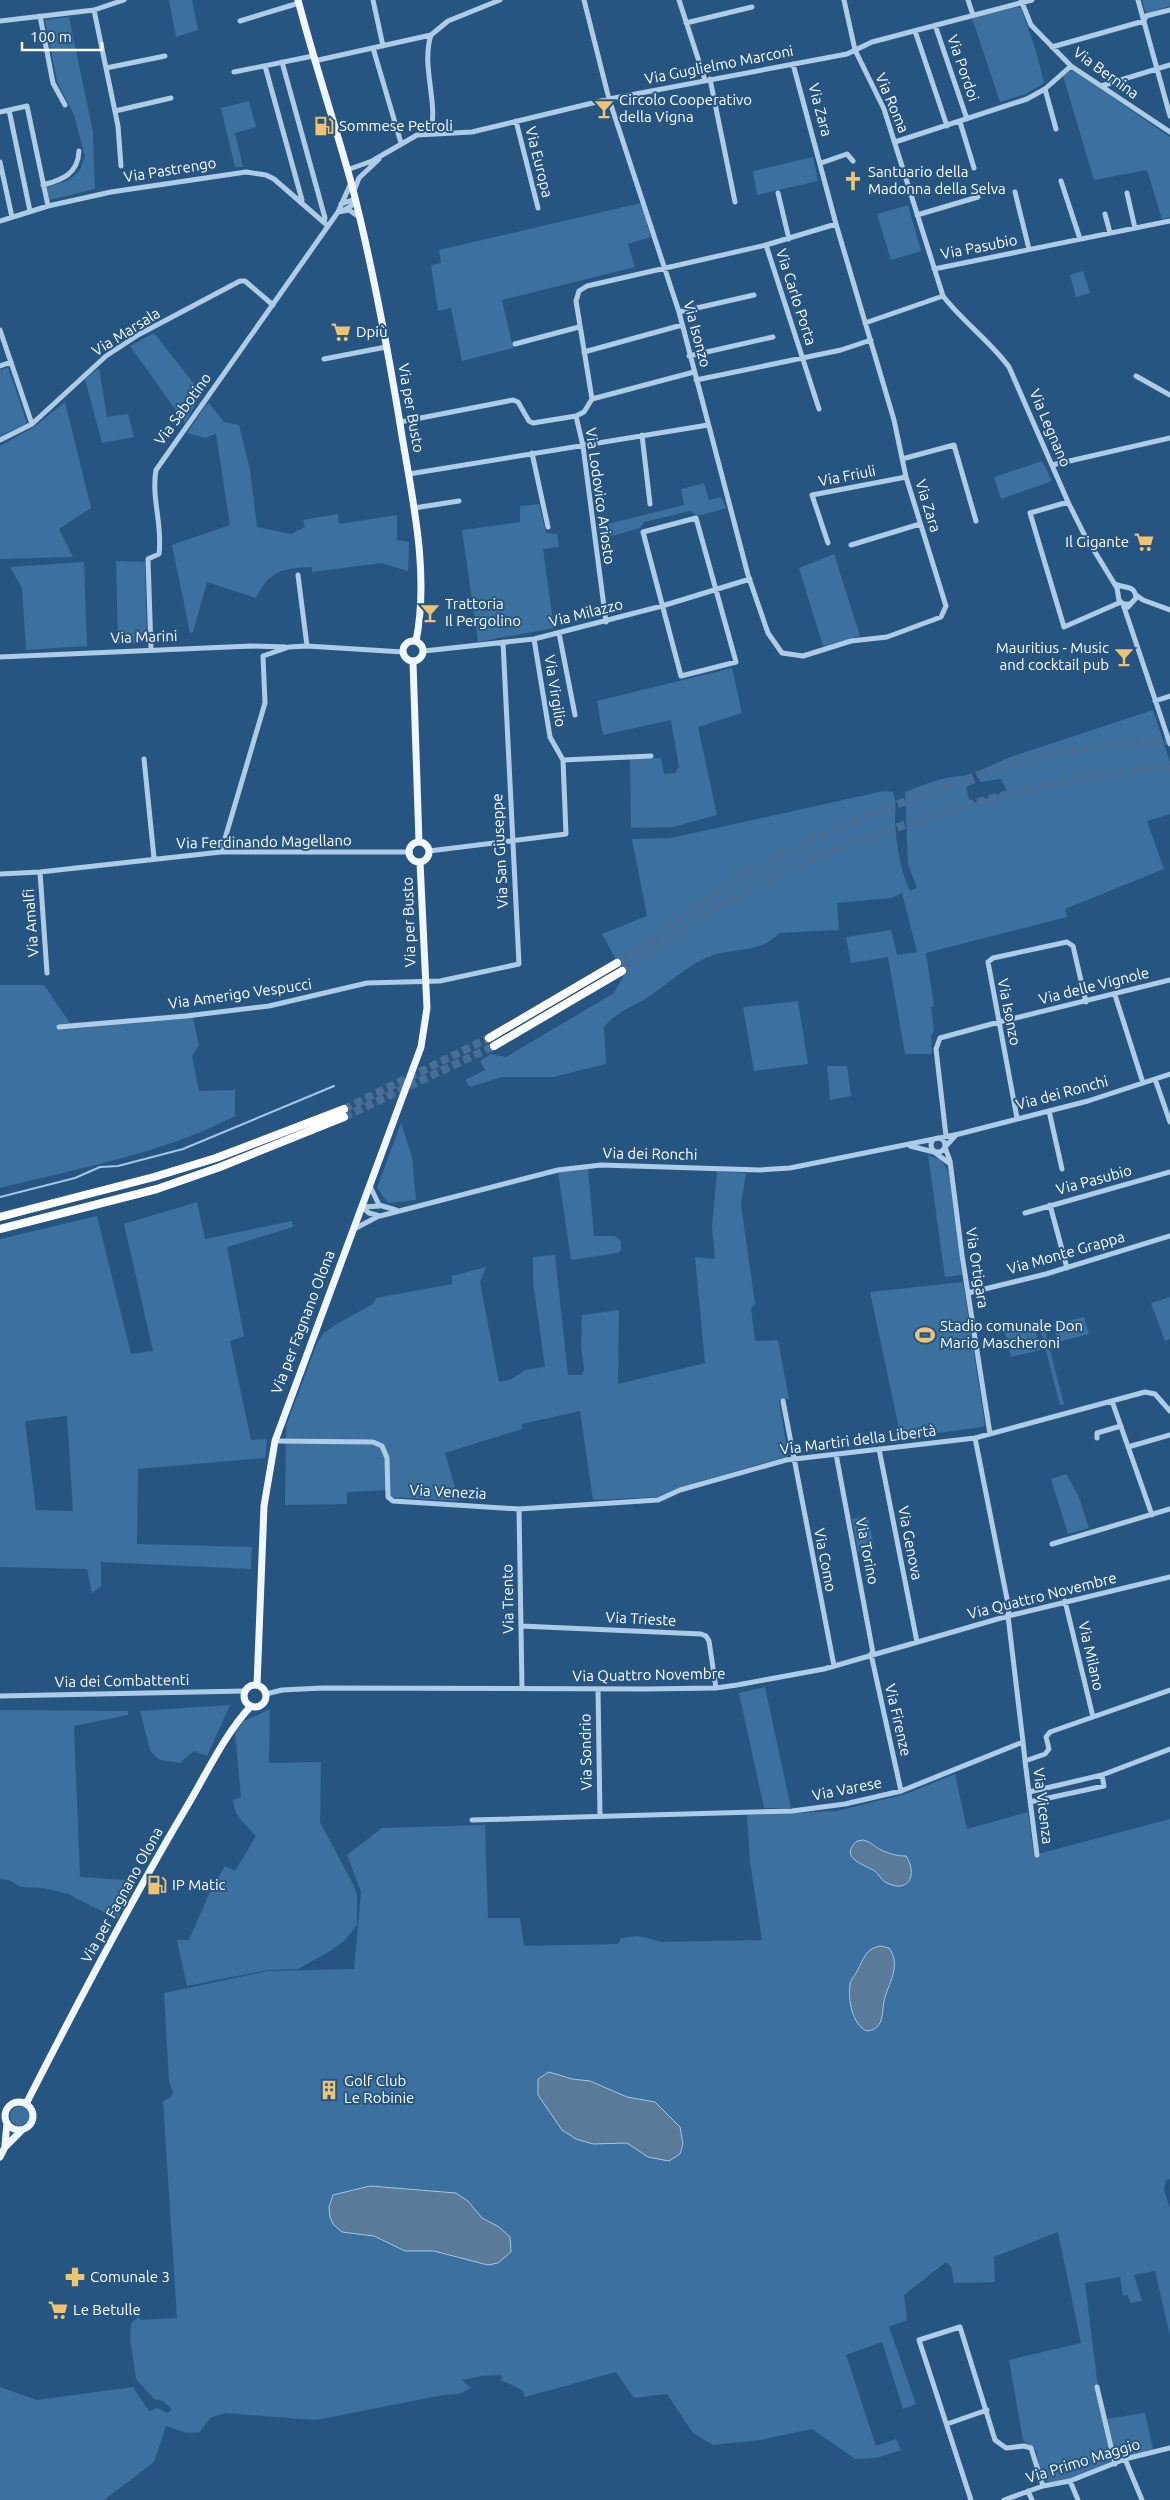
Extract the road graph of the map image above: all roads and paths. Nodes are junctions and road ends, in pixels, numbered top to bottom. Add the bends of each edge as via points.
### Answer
1 (124, 0) edge
2 (373, 0) edge
3 (500, 0) edge
4 (584, 0) edge
5 (679, 0) edge
6 (844, 0) edge
7 (968, 0) edge
8 (1032, 0) edge
9 (1138, 0) edge
10 (1021, 1) edge
11 (298, 2) edge
12 (752, 7) dead end
13 (94, 10) junction
14 (1170, 10) edge
15 (973, 15) junction
16 (40, 16) junction
17 (0, 21) edge
18 (240, 21) dead end
19 (1144, 21) junction
20 (686, 22) junction
21 (935, 25) junction
22 (915, 30) junction
23 (432, 35) junction
24 (383, 46) junction
25 (1052, 47) junction
26 (373, 48) junction
27 (856, 50) junction
28 (165, 56) dead end
29 (314, 59) junction
30 (282, 62) junction
31 (793, 64) junction
32 (1170, 65) edge
33 (265, 66) junction
34 (1071, 66) junction
35 (106, 68) junction
36 (1157, 68) junction
37 (234, 72) dead end
38 (707, 80) junction
39 (1101, 86) junction
40 (1045, 89) junction
41 (171, 98) dead end
42 (609, 99) junction
43 (65, 105) dead end
44 (9, 110) junction
45 (115, 111) junction
46 (0, 112) edge
47 (1170, 116) edge
48 (967, 119) junction
49 (516, 121) junction
50 (960, 122) junction
51 (947, 126) junction
52 (1056, 129) dead end
53 (431, 132) junction
54 (1170, 132) edge
55 (895, 142) junction
56 (401, 143) junction
57 (79, 152) dead end
58 (384, 153) junction
59 (853, 161) dead end
60 (0, 162) edge
61 (821, 163) junction
62 (121, 166) dead end
63 (974, 168) dead end
64 (347, 170) junction
65 (363, 174) junction
66 (1061, 181) dead end
67 (351, 183) junction
68 (43, 185) junction
69 (1015, 192) dead end
70 (778, 193) dead end
71 (1127, 193) dead end
72 (354, 196) junction
73 (978, 197) dead end
74 (735, 202) dead end
75 (301, 203) junction
76 (48, 206) junction
77 (538, 208) dead end
78 (341, 209) junction
79 (30, 211) junction
80 (1105, 214) dead end
81 (918, 215) junction
82 (12, 217) junction
83 (359, 217) junction
84 (0, 221) edge
85 (1170, 221) edge
86 (326, 224) junction
87 (836, 224) junction
88 (1135, 228) junction
89 (1110, 233) junction
90 (789, 239) junction
91 (1080, 239) junction
92 (766, 244) junction
93 (1030, 249) junction
94 (664, 266) junction
95 (934, 269) junction
96 (754, 295) dead end
97 (943, 296) junction
98 (273, 305) junction
99 (679, 312) junction
100 (865, 323) junction
101 (682, 325) junction
102 (579, 327) junction
103 (0, 330) edge
104 (773, 337) dead end
105 (871, 340) junction
106 (515, 344) dead end
107 (386, 346) junction
108 (584, 352) junction
109 (690, 356) junction
110 (803, 358) junction
111 (324, 359) dead end
112 (11, 362) junction
113 (0, 366) edge
114 (694, 372) junction
115 (1136, 376) dead end
116 (696, 380) junction
117 (1170, 395) edge
118 (592, 399) junction
119 (819, 409) dead end
120 (576, 416) junction
121 (400, 422) junction
122 (32, 424) junction
123 (708, 425) junction
124 (642, 435) junction
125 (1170, 438) edge
126 (0, 440) edge
127 (583, 446) junction
128 (532, 453) junction
129 (902, 459) junction
130 (1052, 465) junction
131 (409, 474) junction
132 (906, 477) junction
133 (459, 501) dead end
134 (1068, 502) junction
135 (650, 504) dead end
136 (414, 508) junction
137 (976, 521) dead end
138 (920, 524) junction
139 (548, 528) dead end
140 (828, 544) dead end
141 (851, 544) dead end
142 (298, 574) dead end
143 (750, 579) junction
144 (1114, 584) junction
145 (1123, 587) junction
146 (716, 591) junction
147 (1120, 599) junction
148 (1133, 600) junction
149 (662, 606) junction
150 (1170, 610) edge
151 (1126, 612) junction
152 (606, 622) junction
153 (559, 633) junction
154 (534, 639) junction
155 (416, 641) junction
156 (503, 642) junction
157 (307, 646) junction
158 (289, 647) junction
159 (151, 649) junction
160 (424, 651) junction
161 (403, 652) junction
162 (0, 657) edge
163 (413, 662) junction
164 (1170, 696) edge
165 (1156, 701) junction
166 (575, 715) dead end
167 (1170, 744) edge
168 (651, 756) dead end
169 (144, 759) dead end
170 (563, 760) junction
171 (512, 840) junction
172 (419, 842) junction
173 (429, 851) junction
174 (221, 852) junction
175 (410, 852) junction
176 (154, 858) junction
177 (420, 862) junction
178 (40, 872) junction
179 (0, 874) edge
180 (617, 962) tunnel mouth
181 (622, 972) tunnel mouth
182 (47, 973) dead end
183 (425, 980) junction
184 (1170, 980) edge
185 (1115, 995) junction
186 (1086, 1002) junction
187 (998, 1022) junction
188 (58, 1027) dead end
189 (489, 1038) tunnel mouth
190 (494, 1046) tunnel mouth
191 (1170, 1074) edge
192 (1155, 1079) junction
193 (1143, 1083) junction
194 (1049, 1111) junction
195 (1018, 1118) junction
196 (1170, 1122) edge
197 (959, 1134) junction
198 (946, 1136) junction
199 (936, 1138) junction
200 (904, 1146) junction
201 (945, 1147) junction
202 (934, 1152) junction
203 (950, 1164) junction
204 (1062, 1169) dead end
205 (1170, 1172) edge
206 (370, 1186) junction
207 (1050, 1205) junction
208 (381, 1206) junction
209 (362, 1207) junction
210 (399, 1210) junction
211 (1025, 1213) dead end
212 (380, 1216) junction
213 (0, 1217) edge
214 (0, 1229) edge
215 (353, 1229) junction
216 (1170, 1236) edge
217 (1067, 1268) junction
218 (968, 1293) junction
219 (782, 1401) dead end
220 (1112, 1401) junction
221 (1170, 1411) edge
222 (1120, 1426) junction
223 (990, 1434) junction
224 (1170, 1434) edge
225 (975, 1438) junction
226 (1097, 1438) dead end
227 (275, 1441) junction
228 (1128, 1447) junction
229 (879, 1449) junction
230 (836, 1454) junction
231 (792, 1459) junction
232 (519, 1509) junction
233 (1170, 1509) edge
234 (1152, 1515) junction
235 (1052, 1544) dead end
236 (1170, 1577) edge
237 (1065, 1601) junction
238 (1008, 1616) junction
239 (521, 1626) junction
240 (917, 1642) junction
241 (872, 1654) junction
242 (834, 1666) junction
243 (257, 1685) junction
244 (522, 1688) junction
245 (716, 1688) junction
246 (598, 1689) junction
247 (1170, 1690) edge
248 (245, 1691) junction
249 (266, 1694) junction
250 (0, 1696) edge
251 (251, 1706) junction
252 (1093, 1717) junction
253 (1023, 1742) junction
254 (1170, 1749) edge
255 (1025, 1761) junction
256 (1102, 1776) junction
257 (901, 1791) junction
258 (1029, 1792) junction
259 (1030, 1802) junction
260 (600, 1816) junction
261 (472, 1820) dead end
262 (1037, 1855) dead end
263 (26, 2104) junction
264 (7, 2123) junction
265 (22, 2130) junction
266 (5, 2147) junction
267 (0, 2157) edge
268 (1097, 2387) dead end
269 (987, 2410) junction
270 (947, 2424) junction
271 (1170, 2448) edge
272 (1125, 2459) junction
273 (1114, 2464) junction
274 (1070, 2481) junction
275 (1043, 2486) junction
276 (1028, 2491) junction
277 (971, 2500) edge
278 (1004, 2500) edge
279 (1032, 2500) edge
280 (1078, 2500) edge
281 (1142, 2500) edge

1 - 13 street
2 - 24 street
3 - 23 street via 448,21
4 - 42 street, Via Isonzo
5 - 20 street
6 - 27 street, Via Roma
7 - 15 street
8 - 10 street, Via Guglielmo Marconi
9 - 19 street
10 - 15 street, Via Guglielmo Marconi
10 - 25 street, Via Bernina via 1031,25
11 - 18 street
11 - 29 main road, Via per Busto
12 - 20 street
13 - 16 street
13 - 35 street
14 - 19 street via 1146,16
15 - 21 street, Via Guglielmo Marconi
16 - 17 street
16 - 43 street via 53,83
19 - 25 street
19 - 36 street
20 - 38 street
21 - 22 street, Via Guglielmo Marconi
21 - 48 street, Via Pordoi
22 - 27 street, Via Guglielmo Marconi
22 - 51 street
23 - 24 street
23 - 53 street via 428,59 433,109
24 - 26 street
25 - 34 street, Via Bernina
26 - 29 street
26 - 56 street
27 - 31 street, Via Guglielmo Marconi
27 - 55 street, Via Roma via 884,109
28 - 35 street
29 - 30 street
29 - 64 main road, Via per Busto
30 - 33 street
30 - 86 street
31 - 38 street, Via Guglielmo Marconi
31 - 61 street, Via Zara
32 - 36 street
33 - 37 street
33 - 75 street
34 - 39 street, Via Bernina
34 - 40 street
35 - 45 street
36 - 39 street
36 - 47 street
38 - 42 street, Via Guglielmo Marconi
38 - 74 street
39 - 54 street, Via Bernina
40 - 48 street via 1027,99
40 - 52 street
41 - 45 street
42 - 49 street, Via Guglielmo Marconi
42 - 94 street, Via Isonzo
44 - 46 street
44 - 68 street via 26,106
44 - 79 street
45 - 62 street
48 - 50 street
49 - 53 street, Via Guglielmo Marconi via 464,133
49 - 77 street, Via Europa
50 - 51 street
50 - 63 street
51 - 55 street
53 - 56 street, Via Guglielmo Marconi
55 - 81 street, Via Roma
56 - 58 street, Via Guglielmo Marconi
57 - 68 street via 79,160 70,174
58 - 64 street, Via Guglielmo Marconi
58 - 65 street, Via Guglielmo Marconi
59 - 61 street via 848,154
60 - 82 street
61 - 87 street, Via Zara
64 - 65 street via 356,175
64 - 67 main road, Via per Busto
65 - 72 street, Via Guglielmo Marconi
66 - 91 street
67 - 72 main road, Via per Busto
67 - 78 street, Via Sabotino
68 - 76 street
69 - 93 street, Via Pasubio
70 - 90 street
71 - 88 street
72 - 78 street, Via Sabotino via 351,206
72 - 83 main road, Via per Busto
73 - 81 street
75 - 76 street, Via Pastrengo via 274,178 246,172 138,187
75 - 86 street, Via Pastrengo
76 - 79 street, Via Pastrengo
78 - 83 street via 354,212
78 - 86 street, Via Sabotino
79 - 82 street, Via Pastrengo
80 - 89 street
81 - 95 street, Via Roma
82 - 84 street, Via Pastrengo
83 - 107 main road, Via per Busto
85 - 88 street, Via Pasubio
86 - 98 street, Via Sabotino
87 - 90 street
87 - 100 street, Via Zara
88 - 89 street, Via Pasubio
89 - 91 street, Via Pasubio
90 - 92 street
91 - 93 street, Via Pasubio
92 - 94 street
92 - 110 street, Via Carlo Porta
93 - 95 street, Via Pasubio
94 - 99 street, Via Isonzo
94 - 102 street via 586,286 579,291 576,301
95 - 97 street, Via Roma
96 - 99 street
97 - 100 street
97 - 130 street, Via Legnano via 1009,368
98 - 122 street, Via Marsala via 245,281 240,281 138,335 106,356
98 - 159 street, Via Sabotino via 156,470 154,483 160,542 159,554 148,560
99 - 101 street, Via Isonzo
100 - 105 street, Via Zara
101 - 108 street
101 - 109 street, Via Isonzo
102 - 106 street
102 - 108 street
103 - 112 street
104 - 109 street
105 - 110 street
105 - 129 street, Via Zara
107 - 111 street
107 - 121 main road, Via per Busto
108 - 118 street
109 - 114 street, Via Isonzo
110 - 116 street
110 - 119 street, Via Carlo Porta
112 - 113 street
112 - 122 street
114 - 116 street, Via Isonzo
114 - 118 street
115 - 117 street
116 - 123 street, Via Isonzo
118 - 120 street, Via Lodovico Ariosto via 584,412
120 - 121 street via 533,423 513,400
120 - 127 street, Via Lodovico Ariosto
121 - 131 main road, Via per Busto
122 - 126 street, Via Marsala
123 - 124 street
123 - 143 street, Via Isonzo
124 - 127 street
124 - 135 street
125 - 130 street
127 - 128 street
127 - 152 street, Via Lodovico Ariosto
128 - 131 street
128 - 139 street
129 - 132 street, Via Zara
129 - 137 street via 954,445
130 - 134 street, Via Legnano
131 - 136 main road, Via per Busto
132 - 138 street, Via Zara
132 - 140 street, Via Friuli via 812,495
133 - 136 street
134 - 144 street, Via Legnano
134 - 147 street via 1030,512 1064,627 1113,606
136 - 155 main road, Via per Busto via 420,618
138 - 141 street
138 - 143 street, Via Zara via 946,606 941,616 887,637 851,641 803,656 782,653 768,633
142 - 157 street
143 - 146 street, Via Milazzo
144 - 145 street
144 - 147 street, Via Legnano
145 - 147 street
145 - 148 street via 1130,587
146 - 149 street, Via Milazzo
146 - 149 street via 736,662 681,676
146 - 149 street via 696,518 643,532
147 - 148 street
147 - 151 street, Via Legnano
148 - 150 street via 1143,600
148 - 151 street
149 - 152 street, Via Milazzo
151 - 165 street, Via Legnano
152 - 153 street, Via Milazzo
153 - 154 street, Via Milazzo
153 - 166 street
154 - 156 street, Via Milazzo
154 - 170 street, Via Virgilio via 550,737
155 - 160 main road
155 - 161 main road via 406,644
156 - 160 street, Via Milazzo
156 - 171 street, Via San Giuseppe
157 - 158 street
157 - 161 street
158 - 159 street, Via Marini
158 - 174 street via 264,656 264,703
159 - 162 street, Via Marini
160 - 163 main road via 420,660
161 - 163 main road
163 - 172 main road
164 - 165 street
165 - 167 street, Via Legnano
168 - 170 street
169 - 176 street
170 - 171 street, Via Virgilio via 566,834
171 - 173 street
171 - 183 street, Via San Giuseppe via 519,964 440,980
172 - 173 main road
172 - 175 main road via 412,846
173 - 177 main road, Via per Busto via 426,859
174 - 175 street, Via Ferdinando Magellano
174 - 176 street, Via Ferdinando Magellano
175 - 177 main road, Via per Busto via 412,858
176 - 178 street, Via Ferdinando Magellano
177 - 183 main road, Via per Busto
178 - 179 street, Via Ferdinando Magellano
178 - 182 street, Via Amalfi
180 - 189 highway
181 - 190 highway
183 - 188 street, Via Amerigo Vespucci via 366,983 289,1003 196,1015
183 - 206 main road, Via per Fagnano Olona via 427,1008 421,1047
184 - 185 street, Via delle Vignole
185 - 186 street, Via delle Vignole
185 - 193 street
186 - 187 street, Via delle Vignole
186 - 187 street, Via Isonzo via 1073,946 1067,942 993,958 988,962
187 - 195 street, Via Isonzo
187 - 198 street, Via delle Vignole via 945,1035 938,1040 936,1049
191 - 192 street, Via dei Ronchi
192 - 193 street, Via dei Ronchi
192 - 196 street
193 - 194 street, Via dei Ronchi
194 - 195 street, Via dei Ronchi
194 - 204 street
195 - 197 street, Via dei Ronchi
197 - 198 street, Via dei Ronchi
197 - 201 street, Via dei Ronchi
198 - 199 street, Via dei Ronchi
199 - 200 street, Via dei Ronchi
199 - 201 street via 943,1140
199 - 202 street via 931,1145
200 - 202 street, Via dei Ronchi
200 - 210 street, Via dei Ronchi via 790,1168 601,1165 558,1170
201 - 202 street, Via dei Ronchi
201 - 203 street, Via Ortigara
202 - 203 street
203 - 218 street, Via Ortigara
205 - 207 street, Via Pasubio
206 - 208 street
206 - 209 main road, Via per Fagnano Olona
207 - 211 street, Via Pasubio
207 - 217 street
208 - 209 street
208 - 210 street
209 - 212 street
209 - 215 main road, Via per Fagnano Olona
210 - 212 street, Via dei Ronchi
212 - 215 street, Via dei Ronchi
213 - 214 highway via 154,1178 344,1113 220,1167 157,1189
215 - 227 main road, Via per Fagnano Olona
216 - 217 street, Via Monte Grappa
217 - 218 street, Via Monte Grappa
218 - 223 street, Via Ortigara
219 - 231 street, Via Como
220 - 221 street, Via Martiri della Libertà via 1149,1391 1158,1396
220 - 222 street
220 - 223 street, Via Martiri della Libertà
222 - 226 street via 1097,1433
222 - 228 street
223 - 225 street, Via Martiri della Libertà
224 - 228 street
225 - 229 street, Via Martiri della Libertà
225 - 238 street
227 - 232 street, Via Venezia via 372,1442 382,1446 387,1458 388,1497 393,1501
227 - 243 main road, Via per Fagnano Olona via 264,1506
228 - 234 street
229 - 230 street, Via Martiri della Libertà
229 - 240 street, Via Genova
230 - 231 street, Via Martiri della Libertà
230 - 241 street, Via Torino
231 - 232 street, Via Martiri della Libertà via 680,1490 658,1500
231 - 242 street, Via Como
232 - 239 street, Via Trento
233 - 234 street
234 - 235 street
236 - 237 street, Via Quattro Novembre
237 - 238 street, Via Quattro Novembre
237 - 252 street, Via Milano
238 - 240 street, Via Quattro Novembre
238 - 253 street
239 - 244 street, Via Trento
239 - 245 street, Via Trieste via 701,1634 710,1642
240 - 241 street, Via Quattro Novembre
241 - 242 street, Via Quattro Novembre
241 - 257 street, Via Firenze
242 - 245 street, Via Quattro Novembre
243 - 248 main road
243 - 249 main road
244 - 246 street, Via Quattro Novembre
244 - 249 street, Via Quattro Novembre via 323,1688
245 - 246 street, Via Quattro Novembre
246 - 260 street, Via Sondrio
247 - 252 street
248 - 250 street, Via dei Combattenti
248 - 251 main road via 244,1698
249 - 251 main road, Via per Fagnano Olona via 263,1704
251 - 263 main road, Via per Fagnano Olona via 236,1722 164,1846
252 - 255 street via 1048,1733 1047,1753
253 - 255 street
253 - 257 street, Via Varese
254 - 256 street
255 - 258 street, Via Vicenza
256 - 258 street
256 - 259 street via 1104,1786
257 - 260 street, Via Varese via 845,1804 792,1811
258 - 259 street, Via Vicenza
259 - 262 street, Via Vicenza
260 - 261 street, Via Varese
263 - 264 main road via 10,2105 6,2112
263 - 265 main road via 32,2109 33,2117
264 - 265 main road
264 - 266 main road
265 - 266 main road
266 - 267 main road
268 - 273 street
269 - 270 street
269 - 270 street via 960,2327 919,2340
269 - 275 street via 995,2440 1000,2446 1031,2448
270 - 277 street
271 - 272 street, Via Primo Maggio
272 - 273 street, Via Primo Maggio
272 - 281 street
273 - 274 street, Via Primo Maggio
274 - 275 street, Via Primo Maggio
274 - 280 street
275 - 276 street, Via Primo Maggio
276 - 278 street, Via Primo Maggio
276 - 279 street

